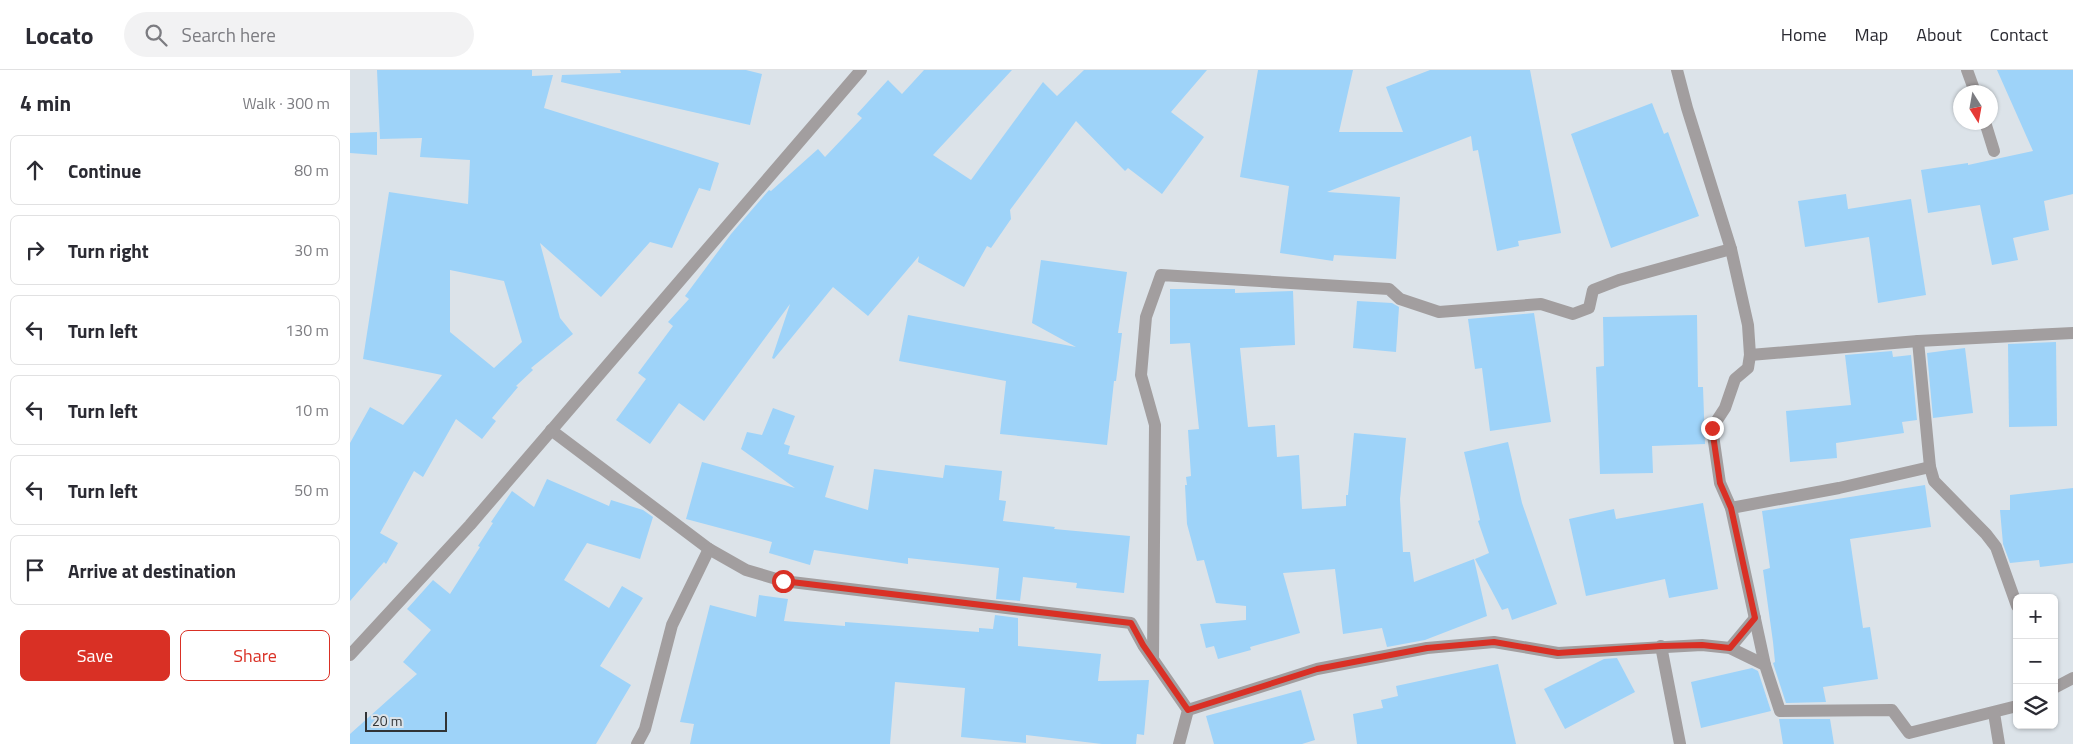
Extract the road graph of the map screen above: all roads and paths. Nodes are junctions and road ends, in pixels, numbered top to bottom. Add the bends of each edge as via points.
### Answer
1 (861, 70) edge
2 (1677, 70) edge
3 (1967, 70) edge
4 (1972, 85) edge
5 (1987, 130) edge
6 (1994, 151) dead end
7 (1731, 249) junction
8 (2073, 333) edge
9 (1918, 341) junction
10 (1750, 355) junction
11 (551, 430) junction
12 (1930, 466) junction
13 (1731, 508) junction
14 (709, 549) junction
15 (2013, 595) edge
16 (1755, 618) junction
17 (1661, 646) junction
18 (1730, 648) junction
19 (350, 655) edge
20 (1153, 659) junction
21 (1765, 665) junction
22 (2073, 678) edge
23 (2058, 686) edge
24 (2013, 707) edge
25 (1188, 710) junction
26 (1994, 712) junction
27 (637, 744) edge
28 (1179, 744) edge
29 (1680, 744) edge
30 (1999, 744) edge

1 - 11 street
2 - 7 street
3 - 4 street
5 - 6 street
7 - 10 street via 1748,326
7 - 20 street via 1593,290 1590,308 1573,314 1541,304 1439,312 1400,299 1389,289 1161,275 1146,317 1141,375 1155,425
8 - 9 street
9 - 10 street
9 - 12 street
10 - 13 street via 1748,368 1735,379 1725,408 1712,428 1720,483
11 - 14 street
11 - 19 street via 470,525
12 - 13 street via 1840,488
12 - 15 street via 1934,480 1996,547
13 - 16 street
14 - 20 street via 746,570 783,581 1131,623
14 - 27 street via 672,625
16 - 18 street
16 - 21 street
17 - 18 street
17 - 25 street via 1558,653 1494,642 1427,648 1317,669
17 - 29 street
18 - 21 street
20 - 25 street
21 - 26 street via 1780,711 1892,710 1909,733
22 - 23 street
24 - 26 street
25 - 28 street
26 - 30 street

